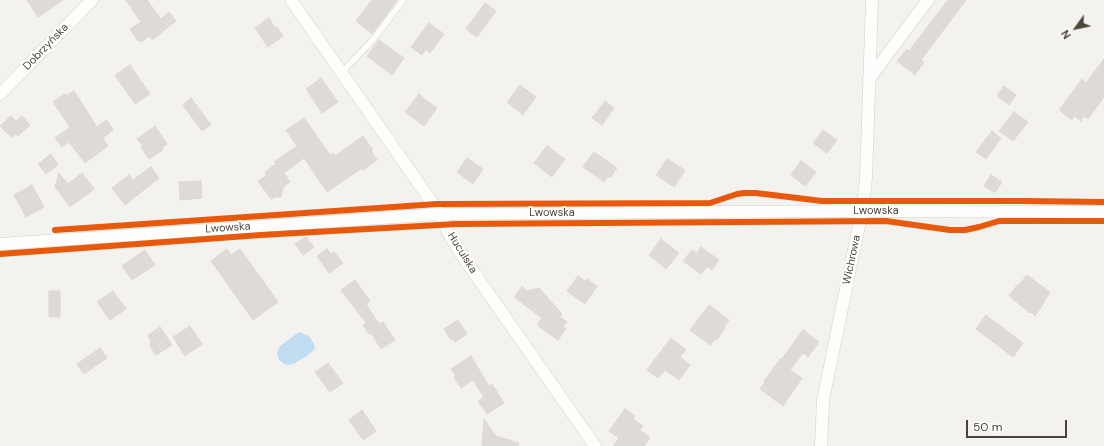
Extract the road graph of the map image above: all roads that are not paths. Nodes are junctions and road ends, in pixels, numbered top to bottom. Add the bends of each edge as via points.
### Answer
1 (92, 0) edge
2 (292, 0) edge
3 (402, 0) edge
4 (872, 0) edge
5 (928, 0) edge
6 (342, 72) junction
7 (869, 79) junction
8 (0, 94) edge
9 (862, 211) junction
10 (1104, 212) edge
11 (440, 214) junction
12 (0, 244) edge
13 (595, 446) edge
14 (821, 446) edge

1 - 8 street, Dobrzyńska
2 - 6 street, Huculska
3 - 6 lane via 373,40
4 - 7 street, Wichrowa
5 - 7 street
6 - 11 street, Huculska
7 - 9 street, Wichrowa via 866,179
9 - 10 street, Lwowska
9 - 11 street, Lwowska
9 - 14 street, Wichrowa via 823,400
11 - 12 street, Lwowska
11 - 13 street, Huculska via 461,254

